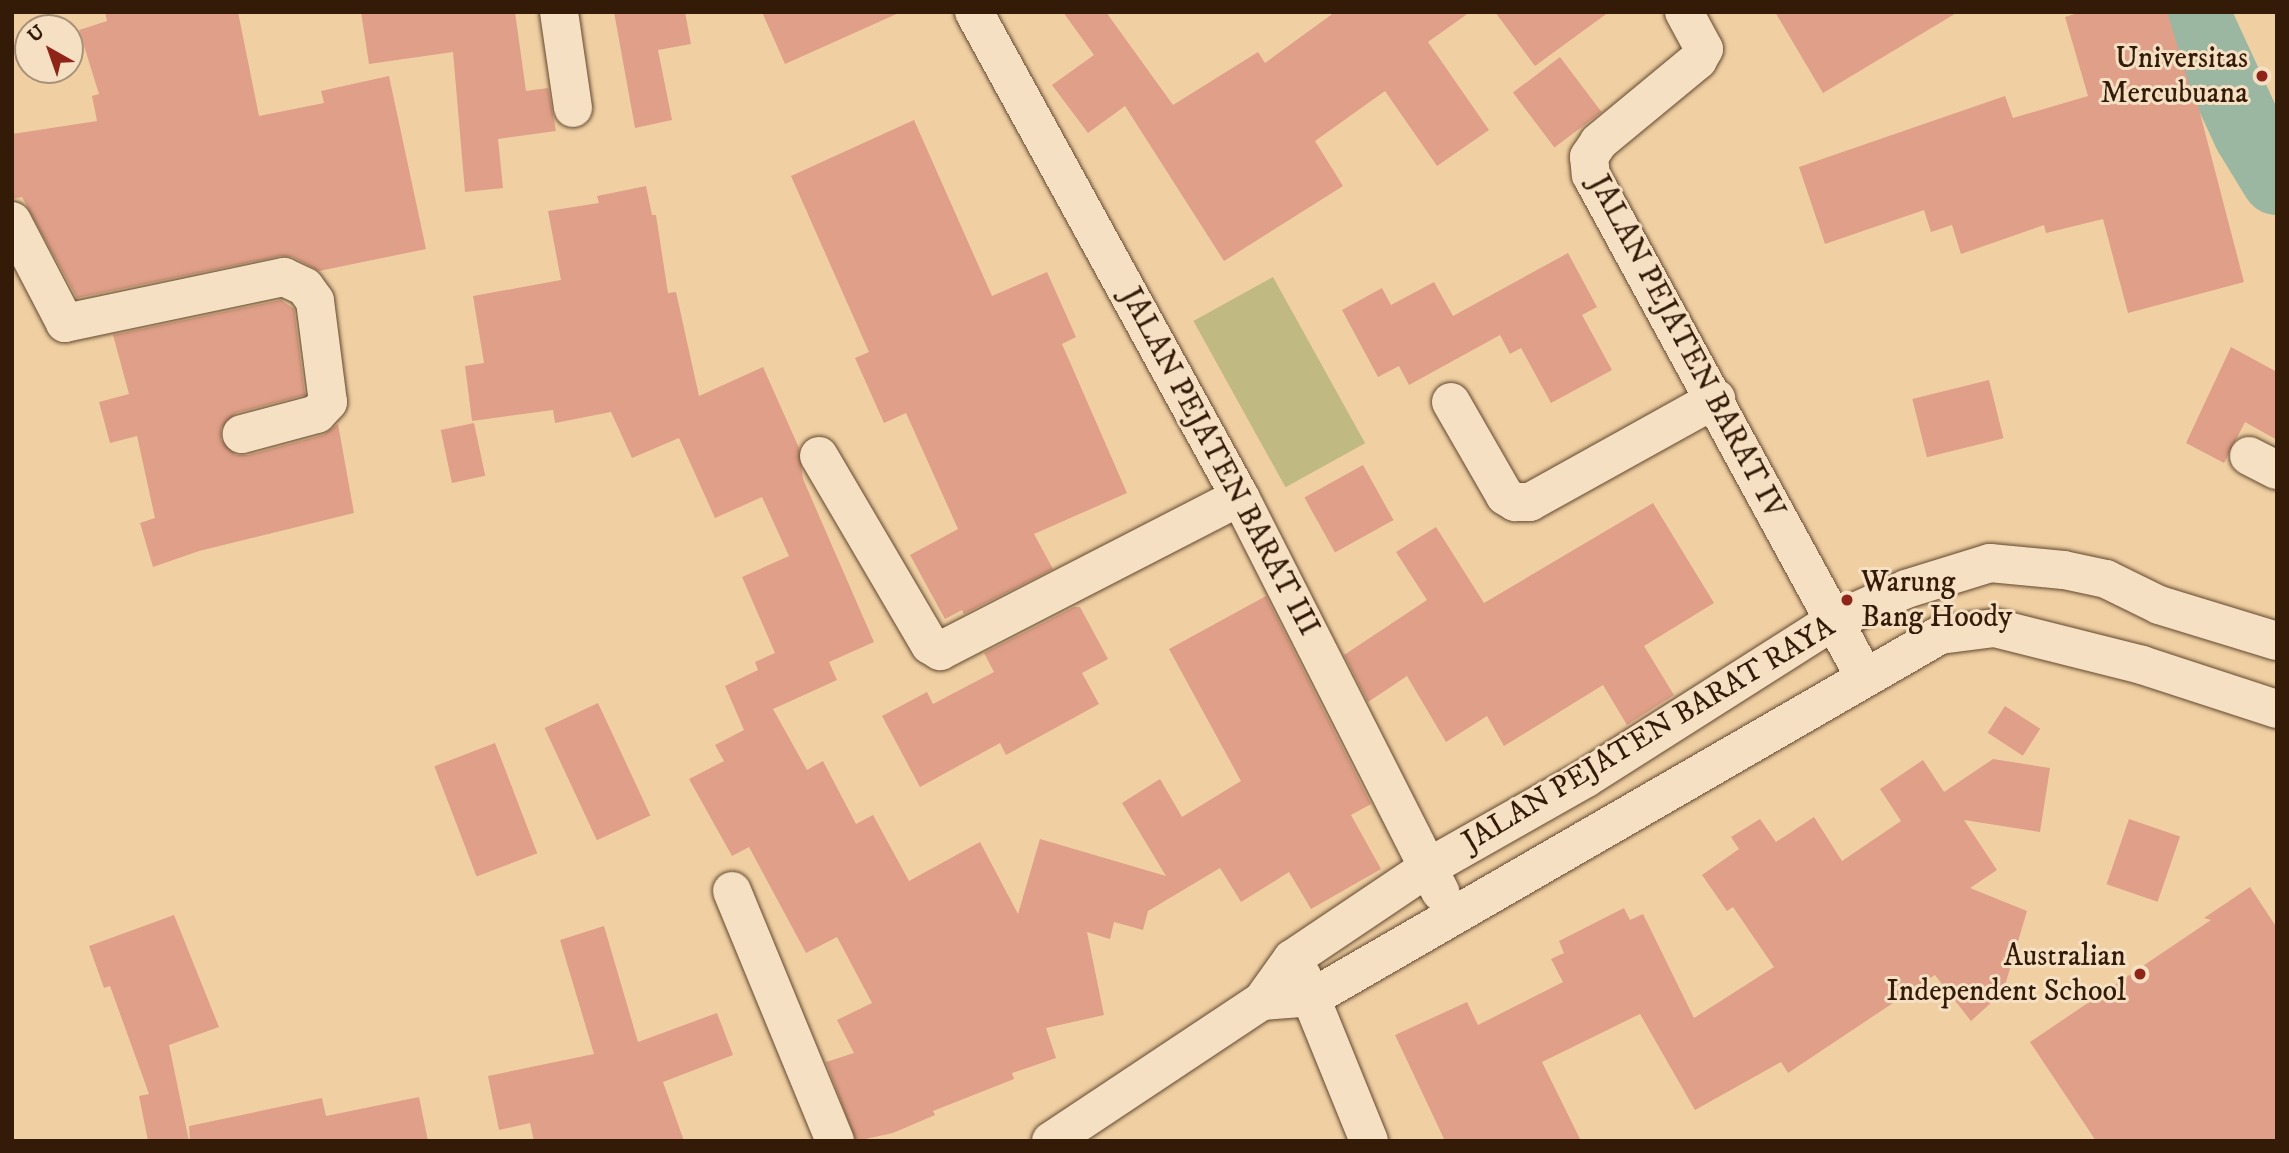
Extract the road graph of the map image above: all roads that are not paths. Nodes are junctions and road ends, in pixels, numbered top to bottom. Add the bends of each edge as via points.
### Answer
1 (559, 12) edge
2 (974, 12) edge
3 (1684, 12) edge
4 (573, 108) dead end
5 (12, 221) edge
6 (1716, 399) junction
7 (1451, 402) dead end
8 (242, 434) dead end
9 (819, 456) dead end
10 (1240, 497) junction
11 (1832, 622) junction
12 (2277, 641) edge
13 (1864, 676) junction
14 (2277, 709) edge
15 (1429, 867) junction
16 (732, 891) dead end
17 (1453, 918) junction
18 (1292, 959) junction
19 (1313, 997) junction
20 (1262, 1001) junction
21 (835, 1141) edge
22 (1051, 1141) edge
23 (1369, 1141) edge

1 - 4 street
2 - 10 street, JALAN PEJATEN BARAT III
3 - 6 street, JALAN PEJATEN BARAT IV via 1701,38 1704,49 1698,60 1599,142 1589,157 1591,175
5 - 8 street via 65,323 284,277 305,287 315,301 328,402 317,414
6 - 7 street via 1530,502 1515,502 1505,496
6 - 11 street, JALAN PEJATEN BARAT IV
9 - 10 street via 930,645 940,651
10 - 15 street, JALAN PEJATEN BARAT III
11 - 12 street, JALAN PEJATEN BARAT RAYA via 1906,589 1990,563 2106,579 2159,605
11 - 13 street, JALAN PEJATEN BARAT IV
11 - 15 street, JALAN PEJATEN BARAT RAYA via 1586,779
13 - 14 street, JALAN PEJATEN BARAT RAYA via 1940,635 1995,628 2142,665
13 - 17 street, JALAN PEJATEN BARAT RAYA
15 - 17 street, JALAN PEJATEN BARAT III
15 - 18 street, JALAN PEJATEN BARAT RAYA
16 - 21 street
17 - 19 street, JALAN PEJATEN BARAT RAYA
18 - 19 street
18 - 20 street, JALAN PEJATEN BARAT RAYA
19 - 20 street, JALAN PEJATEN BARAT RAYA
19 - 23 street
20 - 22 street, JALAN PEJATEN BARAT RAYA

